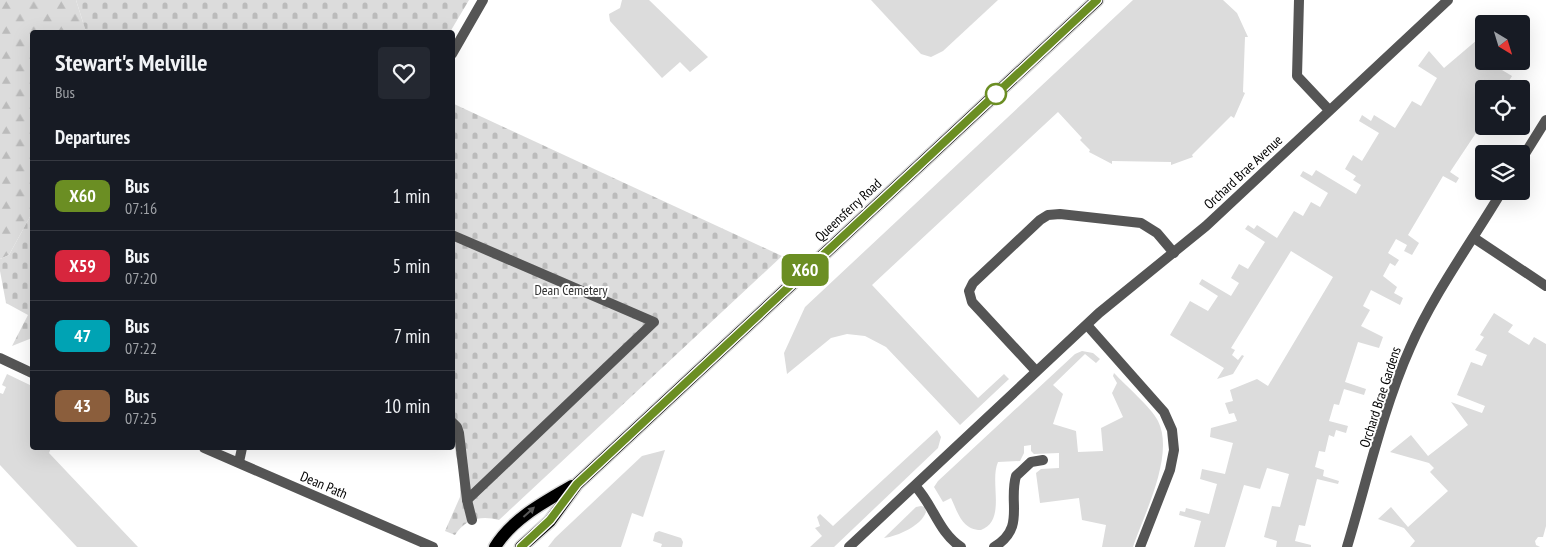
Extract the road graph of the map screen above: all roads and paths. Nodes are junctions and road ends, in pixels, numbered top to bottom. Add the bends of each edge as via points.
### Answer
1 (482, 0) edge
2 (1097, 0) edge
3 (1299, 0) edge
4 (1448, 0) edge
5 (455, 49) edge
6 (1329, 110) junction
7 (1546, 120) edge
8 (1530, 146) edge
9 (1497, 200) edge
10 (455, 236) edge
11 (1474, 238) junction
12 (1174, 252) junction
13 (1546, 286) edge
14 (1086, 325) junction
15 (0, 358) edge
16 (1036, 371) junction
17 (30, 372) edge
18 (455, 425) edge
19 (209, 450) edge
20 (242, 450) edge
21 (1043, 460) dead end
22 (239, 462) junction
23 (577, 484) junction
24 (916, 487) junction
25 (467, 500) junction
26 (472, 520) dead end
27 (433, 547) edge
28 (495, 547) edge
29 (521, 547) edge
30 (849, 547) edge
31 (961, 547) edge
32 (994, 547) edge
33 (1140, 547) edge
34 (1347, 547) edge

1 - 5 street
2 - 23 main road, Queensferry Road
3 - 6 street via 1297,76
4 - 6 street, Orchard Brae Avenue
6 - 12 street, Orchard Brae Avenue
7 - 8 street
9 - 11 street, Orchard Brae Gardens
10 - 25 street via 654,322
11 - 13 street
11 - 34 street, Orchard Brae Gardens via 1427,313 1409,349
12 - 14 street, Orchard Brae Avenue
12 - 16 street via 1152,229 1136,222 1060,214 1040,220 973,283 969,291 972,302
14 - 16 street, Orchard Brae Avenue
14 - 33 street via 1164,412 1172,430 1174,450 1170,470
15 - 17 street
16 - 24 street, Orchard Brae Avenue
18 - 25 street via 459,433
19 - 22 street, Dean Path
20 - 22 street
21 - 32 street via 1031,462 1016,476 1014,521 1008,534
22 - 27 street, Dean Path
28 -> 23 main road, Queensferry Road via 500,538 536,506
23 - 29 main road, Queensferry Road via 550,520
24 - 30 street, Orchard Brae Avenue
24 - 31 street via 933,508 945,533
25 - 26 street

